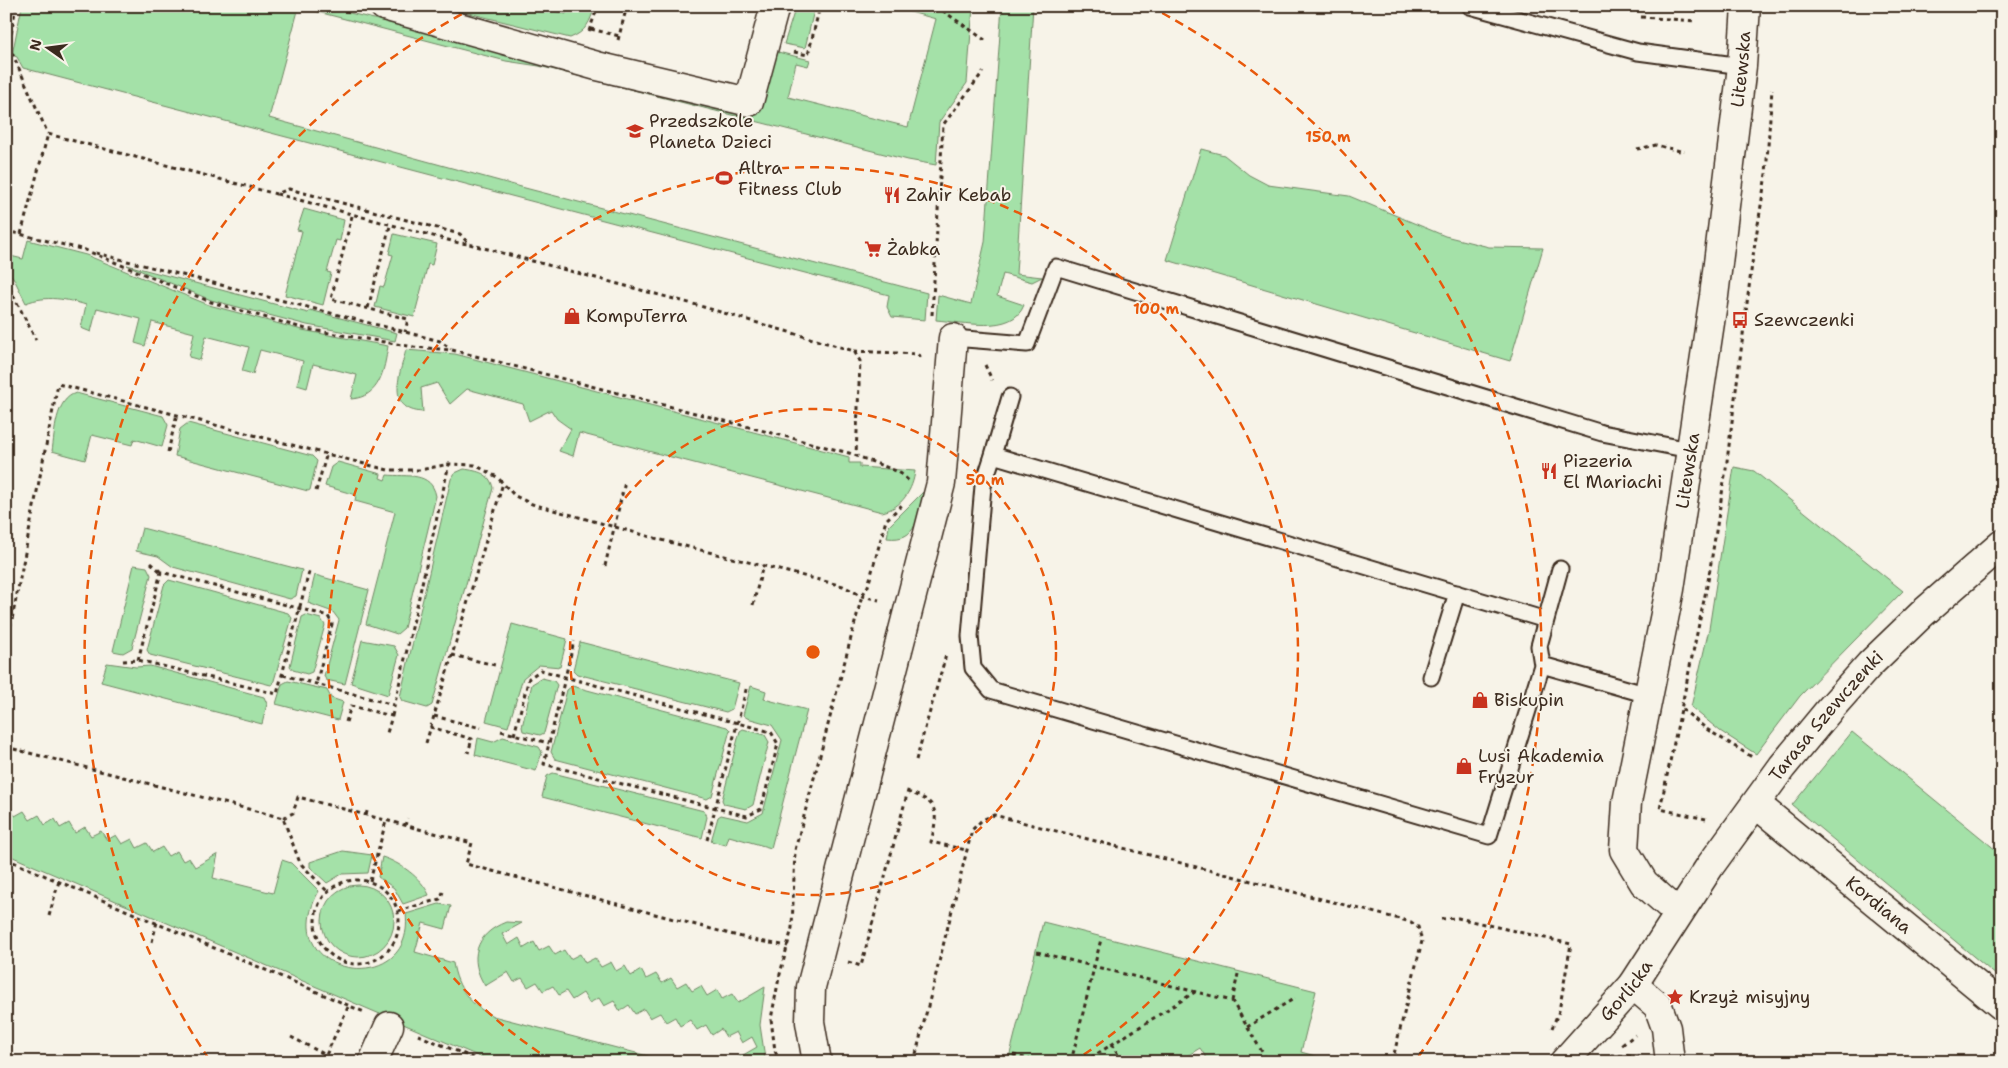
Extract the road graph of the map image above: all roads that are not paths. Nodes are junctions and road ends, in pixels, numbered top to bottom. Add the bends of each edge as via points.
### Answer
1 (775, 6) edge
2 (1470, 6) edge
3 (1746, 6) edge
4 (396, 8) edge
5 (1742, 66) junction
6 (953, 338) joint
7 (1010, 397) dead end
8 (1690, 450) junction
9 (993, 455) junction
10 (2002, 544) edge
11 (1560, 569) dead end
12 (1457, 593) junction
13 (1546, 620) junction
14 (1542, 665) junction
15 (1431, 677) dead end
16 (1648, 695) junction
17 (1756, 804) junction
18 (1678, 913) junction
19 (1633, 985) junction
20 (2002, 1006) edge
21 (401, 1030) road end
22 (373, 1062) edge
23 (817, 1062) edge
24 (1564, 1062) edge
25 (1670, 1062) edge

1 - 4 street via 749,102 597,66
2 - 5 lane via 1638,52
3 - 5 street, Litewska
5 - 8 street, Litewska via 1721,248
6 - 8 lane via 1027,344 1056,267 1602,433
6 - 23 street via 941,483 812,987 810,1022
7 - 9 lane
8 - 16 street, Litewska via 1670,588
9 - 12 lane
9 - 14 lane via 983,486 970,636 973,668 991,690 1489,836
10 - 17 street, Tarasa Szewczenki via 1870,664 1782,767
11 - 13 lane
12 - 13 lane
12 - 15 lane
13 - 14 lane via 1539,646
14 - 16 lane
16 - 18 street, Litewska via 1627,802 1624,850 1644,883
17 - 18 street, Tarasa Szewczenki
17 - 20 street, Kordiana
18 - 19 street, Gorlicka
19 - 24 street, Gorlicka
19 - 25 street via 1658,1006 1666,1028
21 - 22 street

